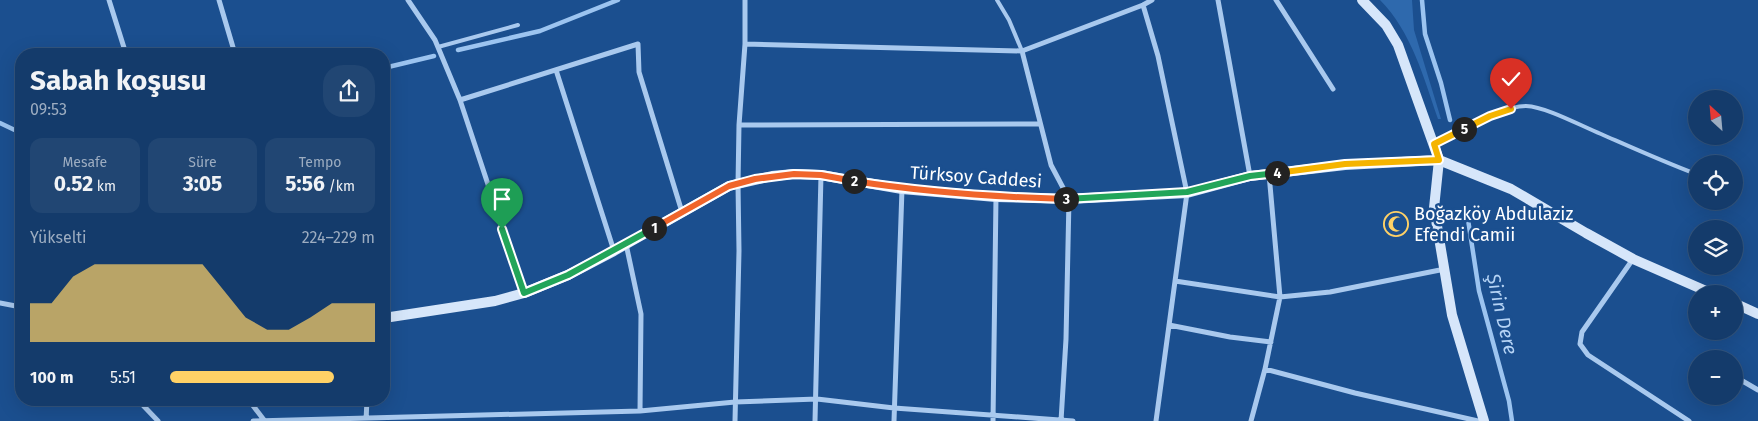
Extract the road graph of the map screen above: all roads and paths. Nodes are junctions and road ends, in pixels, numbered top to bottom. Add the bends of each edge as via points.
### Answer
1 (109, 0) edge
2 (219, 0) edge
3 (408, 0) edge
4 (745, 0) edge
5 (997, 0) edge
6 (1152, 0) edge
7 (1218, 0) edge
8 (1276, 0) edge
9 (1362, 0) edge
10 (1143, 5) junction
11 (518, 25) dead end
12 (745, 44) junction
13 (438, 47) junction
14 (124, 48) edge
15 (233, 48) edge
16 (1022, 51) junction
17 (556, 70) junction
18 (1333, 90) dead end
19 (460, 100) junction
20 (1040, 124) junction
21 (739, 125) junction
22 (1434, 144) junction
23 (1439, 160) junction
24 (1688, 171) edge
25 (1269, 174) junction
26 (821, 175) junction
27 (1250, 176) junction
28 (738, 184) junction
29 (902, 189) junction
30 (1187, 192) junction
31 (996, 197) junction
32 (1068, 199) junction
33 (682, 212) junction
34 (626, 244) junction
35 (614, 251) junction
36 (1632, 259) junction
37 (1445, 269) junction
38 (1175, 281) junction
39 (1692, 285) edge
40 (524, 293) junction
41 (1280, 297) junction
42 (0, 303) edge
43 (15, 306) edge
44 (1743, 307) edge
45 (1758, 314) edge
46 (390, 317) edge
47 (1169, 325) junction
48 (1271, 342) junction
49 (1265, 370) junction
50 (1743, 381) edge
51 (1758, 390) edge
52 (816, 399) junction
53 (735, 402) junction
54 (144, 406) edge
55 (253, 406) edge
56 (367, 406) edge
57 (894, 408) junction
58 (640, 411) junction
59 (994, 418) edge
60 (366, 419) edge
61 (264, 420) junction
62 (1061, 420) edge
63 (158, 421) edge
64 (253, 421) edge
65 (736, 421) edge
66 (815, 421) edge
67 (894, 421) edge
68 (1073, 421) edge
69 (1156, 421) edge
70 (1252, 421) edge
71 (1478, 421) edge
72 (1484, 421) edge
73 (1689, 421) edge

1 - 14 street
2 - 15 street
3 - 13 street
4 - 12 street
5 - 16 lane
6 - 10 street
7 - 27 street
8 - 18 street
9 - 22 street via 1386,25 1398,45
10 - 16 street
10 - 30 street via 1158,56
11 - 13 lane
12 - 16 street
12 - 21 street
13 - 19 street
16 - 20 street
17 - 19 street
17 - 33 street via 638,44 639,72
17 - 35 street
19 - 40 street
20 - 21 street
20 - 32 street via 1051,165
21 - 28 street
22 - 23 street
22 - 24 lane via 1490,116 1526,106 1567,119
23 - 25 street, Türksoy Caddesi via 1345,164
23 - 36 street, Türksoy Caddesi via 1512,189
23 - 37 street via 1434,208
25 - 27 street, Türksoy Caddesi
25 - 41 street
26 - 28 street, Türksoy Caddesi via 772,176
26 - 29 street, Türksoy Caddesi
26 - 52 street
27 - 30 street, Türksoy Caddesi
28 - 33 street, Türksoy Caddesi
28 - 53 street
29 - 31 street, Türksoy Caddesi
29 - 57 street
30 - 32 street, Türksoy Caddesi
30 - 38 street
31 - 32 street, Türksoy Caddesi
31 - 59 street
32 - 62 street
33 - 34 street, Türksoy Caddesi
34 - 35 street, Türksoy Caddesi
34 - 58 street via 642,314
35 - 40 street, Türksoy Caddesi
36 - 39 street, Türksoy Caddesi
36 - 73 street via 1582,332 1580,344 1588,355
37 - 41 street via 1330,292
37 - 72 street via 1452,315
38 - 41 street
38 - 47 street
40 - 46 street, Türksoy Caddesi via 495,301
41 - 48 street
42 - 43 street
44 - 45 street
47 - 48 street
47 - 69 street
48 - 49 street
49 - 70 street
49 - 71 street
50 - 51 street
52 - 53 street
52 - 57 street
52 - 66 street
53 - 58 street
53 - 65 street
54 - 63 street
55 - 61 street
56 - 60 street
57 - 59 street
57 - 67 street
58 - 60 street
59 - 62 street
60 - 61 street
61 - 64 street
62 - 68 street

